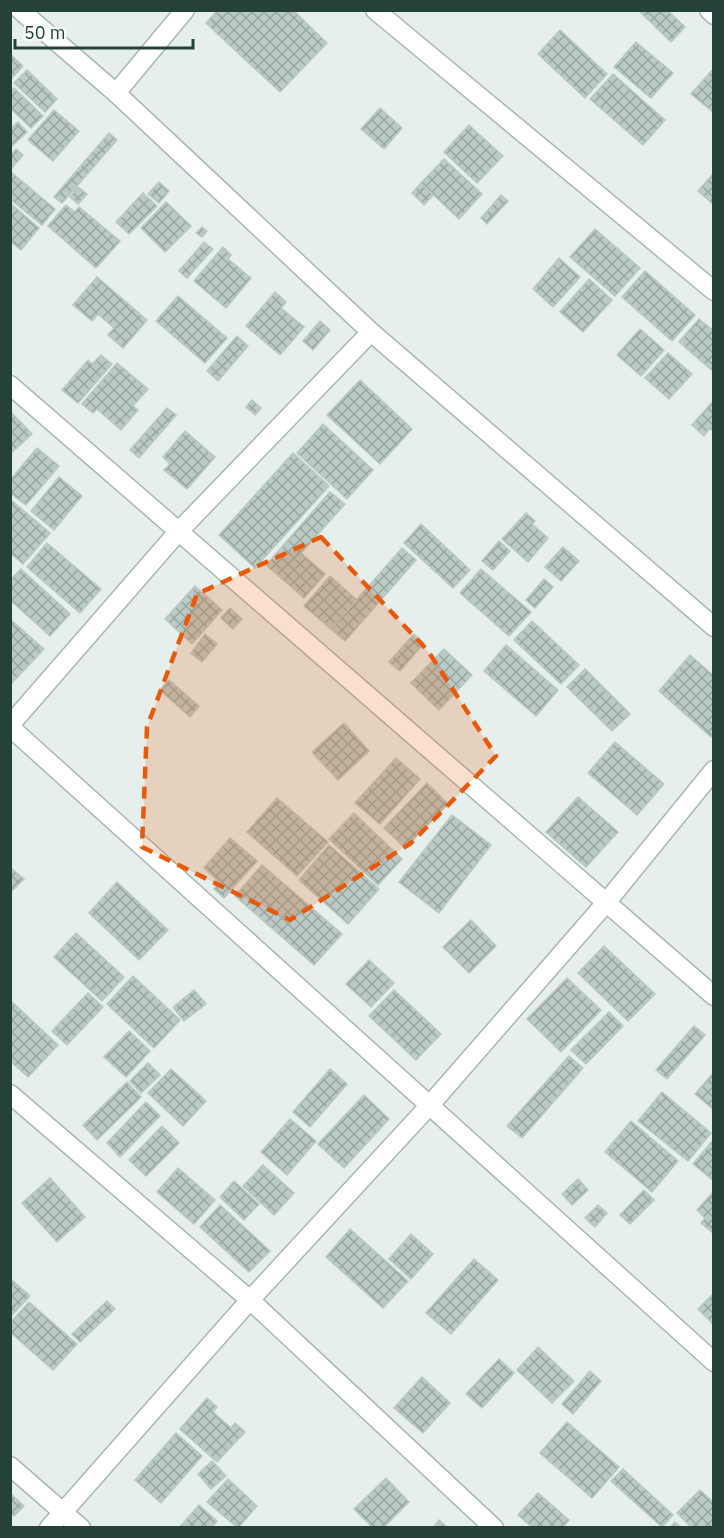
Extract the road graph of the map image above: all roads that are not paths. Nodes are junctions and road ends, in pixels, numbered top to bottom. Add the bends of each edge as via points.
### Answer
1 (20, 10) edge
2 (184, 10) edge
3 (375, 10) edge
4 (709, 10) edge
5 (714, 15) edge
6 (116, 93) junction
7 (714, 291) edge
8 (371, 332) junction
9 (10, 385) edge
10 (178, 532) junction
11 (714, 627) edge
12 (10, 726) edge
13 (714, 770) edge
14 (605, 904) junction
15 (714, 996) edge
16 (10, 1094) edge
17 (429, 1106) junction
18 (250, 1300) junction
19 (714, 1362) edge
20 (10, 1466) edge
21 (63, 1512) junction
22 (49, 1527) edge
23 (81, 1527) edge
24 (494, 1527) edge

1 - 6 street
2 - 6 street
3 - 7 street
4 - 5 street
6 - 8 street
8 - 10 street
8 - 11 street
9 - 10 street
10 - 12 street
10 - 14 street
12 - 17 street
13 - 14 street
14 - 15 street
14 - 17 street
16 - 18 street
17 - 18 street
17 - 19 street
18 - 21 street
18 - 24 street
20 - 21 street
21 - 22 street
21 - 23 street

